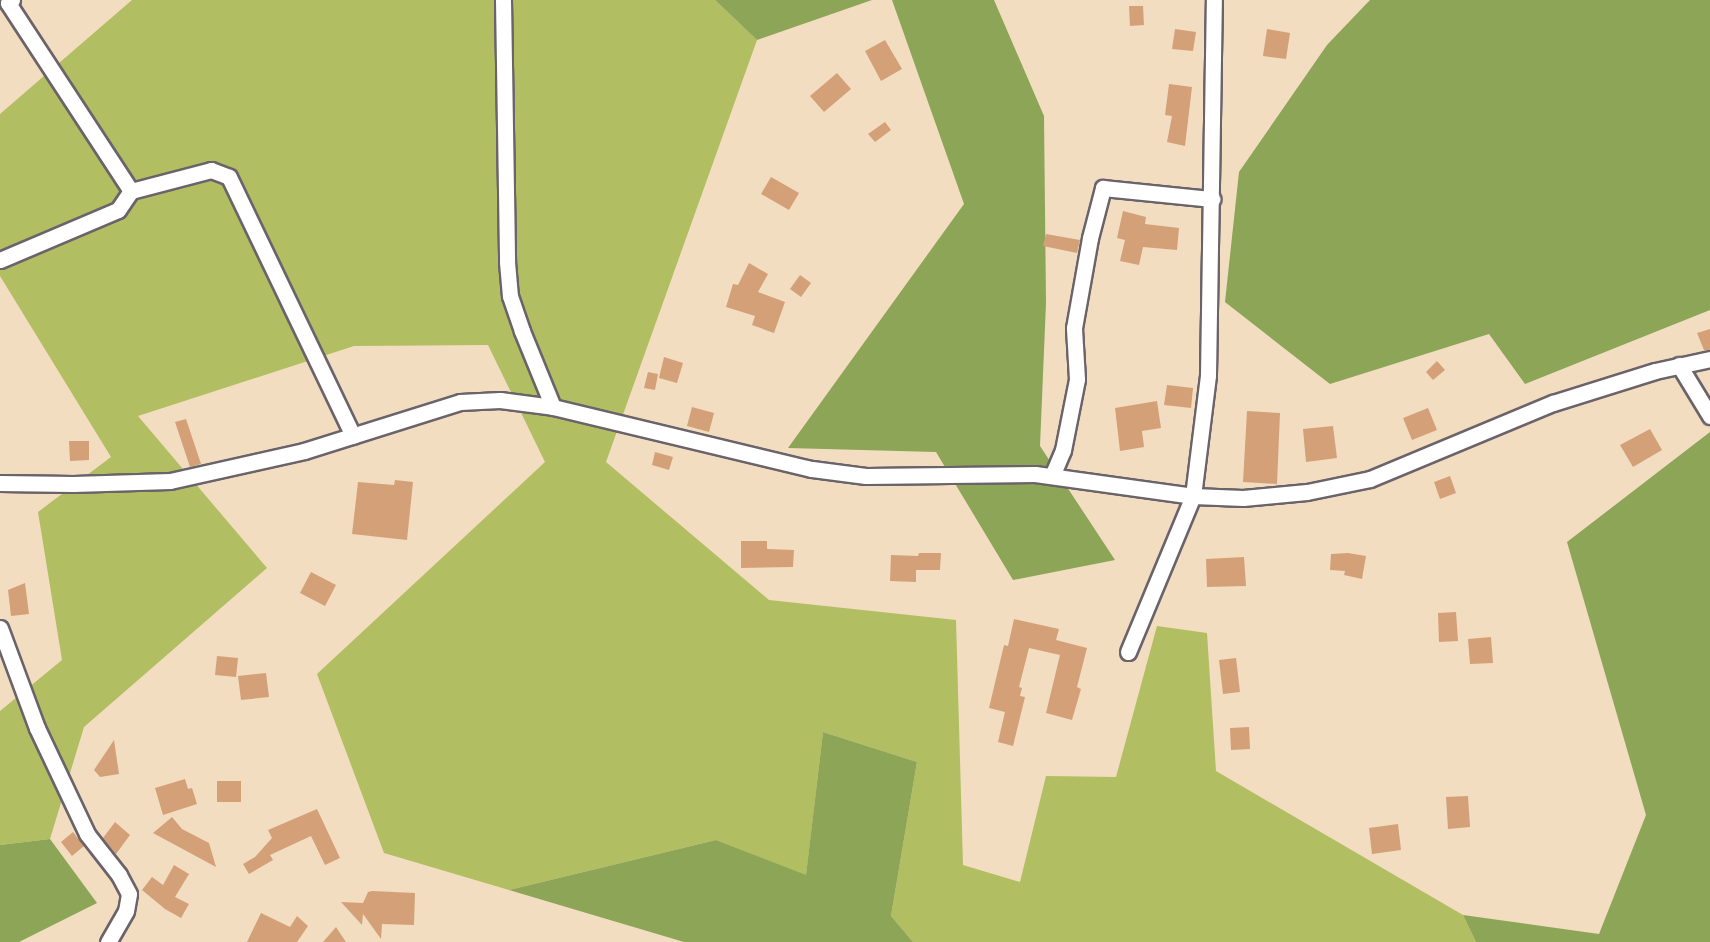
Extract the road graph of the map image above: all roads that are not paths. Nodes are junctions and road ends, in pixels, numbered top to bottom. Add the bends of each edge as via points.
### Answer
1 (503, 0) edge
2 (1214, 0) edge
3 (6, 5) edge
4 (131, 191) junction
5 (1212, 199) junction
6 (0, 260) edge
7 (1710, 359) edge
8 (1679, 365) junction
9 (553, 407) junction
10 (1710, 416) edge
11 (353, 436) junction
12 (1052, 476) junction
13 (0, 483) edge
14 (1193, 496) junction
15 (0, 628) edge
16 (1128, 652) dead end
17 (108, 942) edge

1 - 9 street via 510,296
2 - 5 street
3 - 4 street
4 - 6 street via 118,210
4 - 11 street via 211,170 229,177
5 - 12 street via 1103,188 1074,328 1077,379 1063,450
5 - 14 street via 1208,375
7 - 8 street
8 - 10 street
8 - 14 street via 1553,403 1343,487 1243,498
9 - 11 street via 500,400 460,402
9 - 12 street via 812,469 866,476
11 - 13 street via 304,452 170,481
12 - 14 street
14 - 16 street
15 - 17 street via 37,728 87,834 119,874 129,894 126,911

